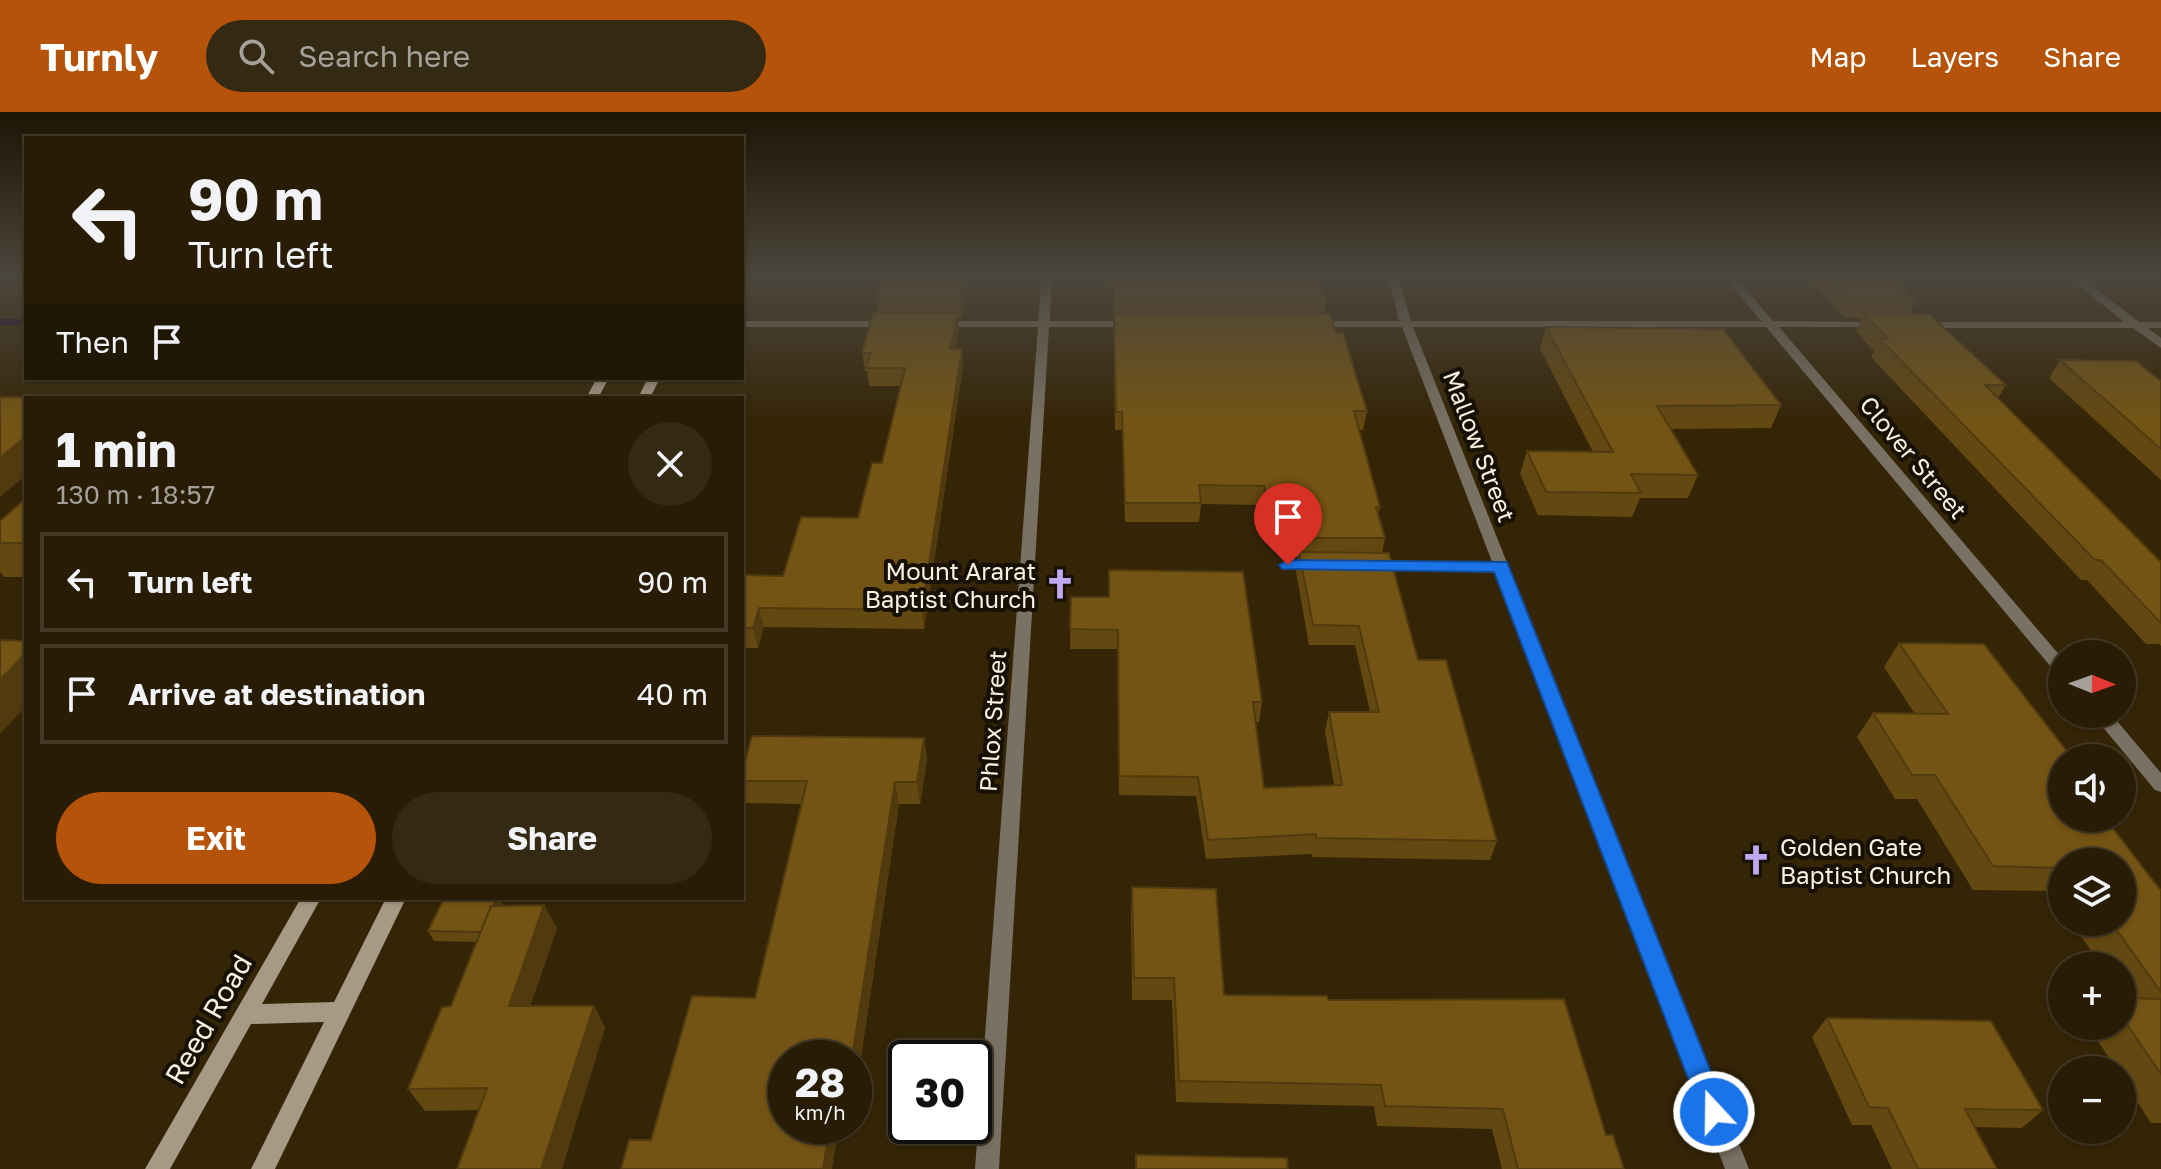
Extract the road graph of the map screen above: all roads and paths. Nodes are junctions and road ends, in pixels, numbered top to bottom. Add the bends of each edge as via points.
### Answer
1 (1042, 325) edge
2 (1407, 325) edge
3 (1770, 325) edge
4 (2137, 325) edge
5 (2161, 344) edge
6 (1288, 565) dead end
7 (1501, 566) junction
8 (2048, 653) edge
9 (2113, 728) edge
10 (2161, 785) edge
11 (310, 900) edge
12 (395, 900) edge
13 (340, 1012) junction
14 (245, 1014) junction
15 (157, 1169) edge
16 (263, 1169) edge
17 (987, 1169) edge
18 (1737, 1169) edge

1 - 17 street, Phlox Street
2 - 7 street, Mallow Street
3 - 8 street, Clover Street
4 - 5 street
6 - 7 street
7 - 18 street, Mallow Street
9 - 10 street
11 - 14 street, Reed Road
12 - 13 street
13 - 14 street
13 - 16 street
14 - 15 street, Reed Road

